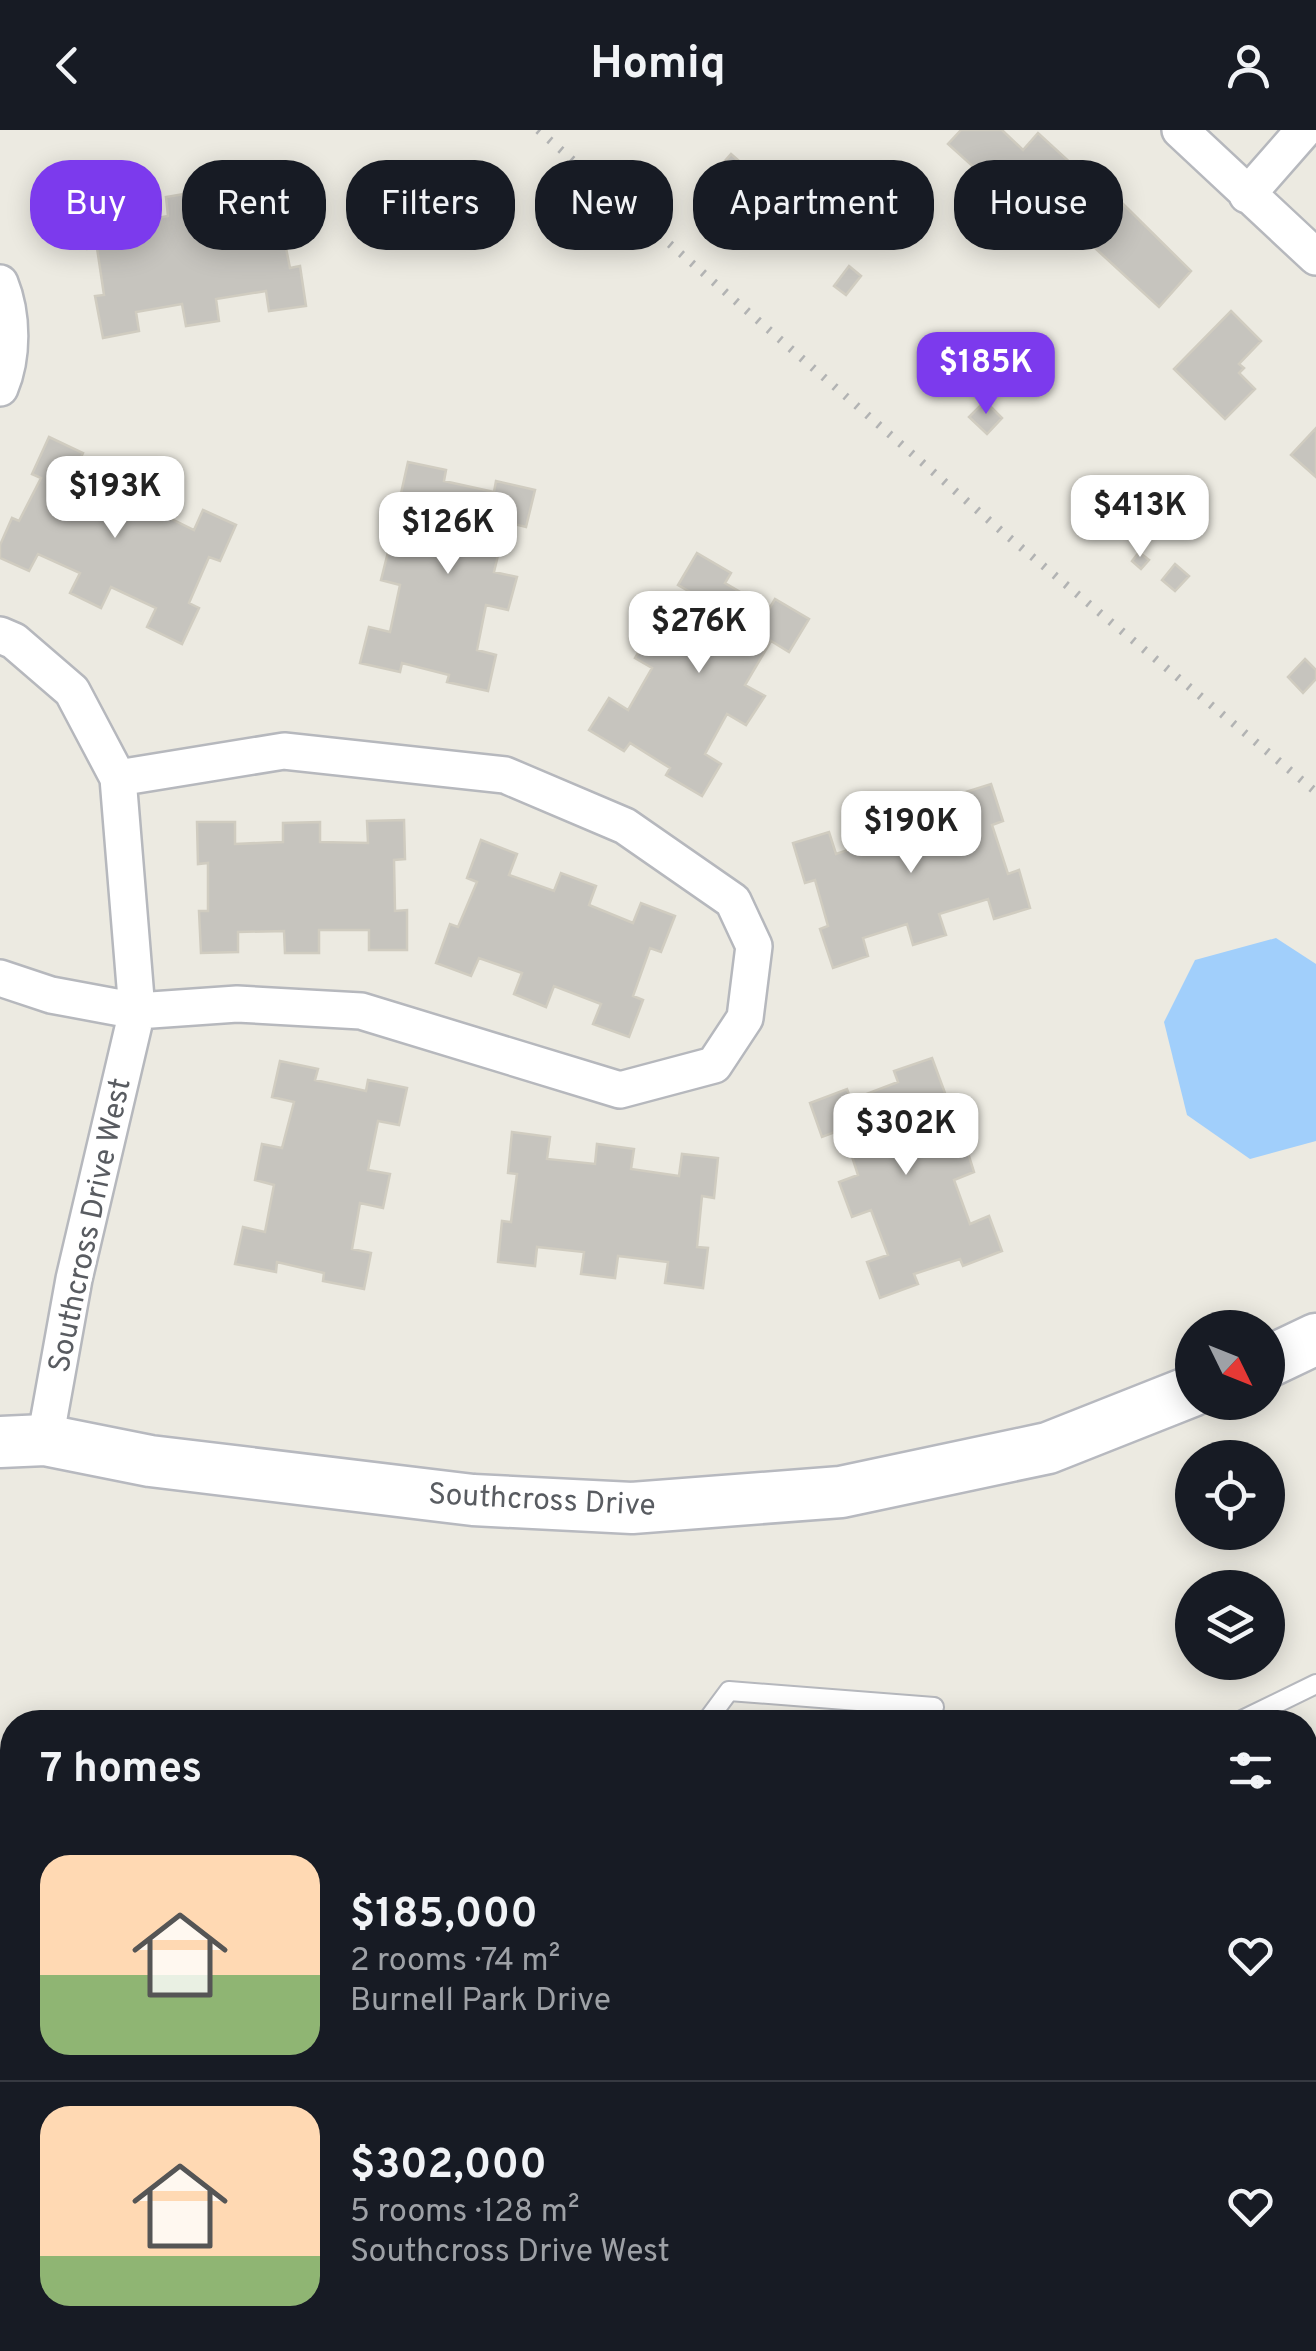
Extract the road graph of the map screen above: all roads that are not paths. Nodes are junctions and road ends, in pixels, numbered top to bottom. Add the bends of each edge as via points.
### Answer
1 (1180, 130) edge
2 (1304, 130) edge
3 (1247, 195) junction
4 (1316, 256) edge
5 (0, 283) edge
6 (0, 388) edge
7 (0, 636) edge
8 (118, 778) junction
9 (0, 978) edge
10 (137, 1010) junction
11 (1316, 1339) edge
12 (1285, 1354) edge
13 (1175, 1398) edge
14 (22, 1441) edge
15 (1316, 1684) edge
16 (715, 1710) edge
17 (879, 1710) edge
18 (1263, 1710) edge

1 - 3 street
2 - 3 street
3 - 4 street
5 - 6 street via 7,300 9,366
7 - 8 street, Southcross Drive West via 72,691
8 - 10 street, Southcross Drive West
8 - 10 street via 284,751 505,775 624,826 733,901 754,946 745,1018 714,1064 620,1090 361,1011 237,1004
9 - 10 street
10 - 14 street, Southcross Drive West via 74,1279
11 - 12 street
13 - 14 street, Southcross Drive via 1048,1448 841,1492 632,1508 473,1500
15 - 18 lane
16 - 17 lane via 729,1690

